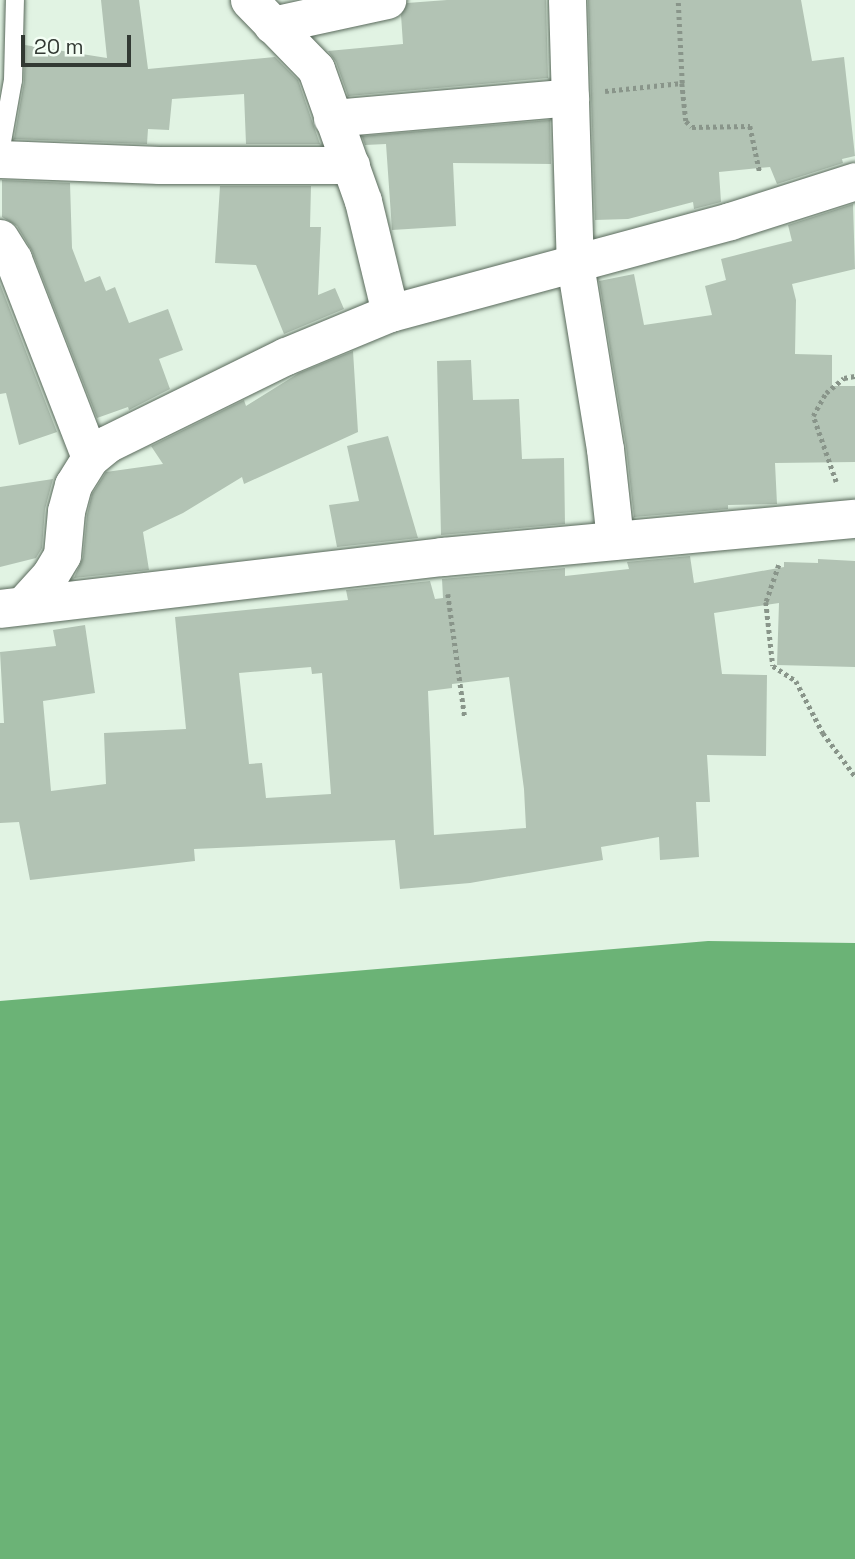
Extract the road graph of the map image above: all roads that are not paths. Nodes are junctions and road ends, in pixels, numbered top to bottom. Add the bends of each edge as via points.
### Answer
1 (15, 0) edge
2 (387, 0) edge
3 (567, 0) edge
4 (260, 12) edge
5 (570, 97) junction
6 (332, 118) junction
7 (0, 156) edge
8 (351, 165) junction
9 (855, 181) edge
10 (0, 239) edge
11 (575, 264) junction
12 (390, 313) junction
13 (90, 458) junction
14 (852, 519) edge
15 (615, 540) junction
16 (11, 607) edge

1 - 7 lane via 13,80
2 - 4 street
3 - 5 street
4 - 6 street via 316,69
5 - 6 street
5 - 11 street
6 - 8 street
7 - 8 street via 159,165
8 - 12 street
9 - 11 street
10 - 13 street via 13,259
11 - 12 street
11 - 15 street
12 - 13 street via 286,356 107,444
13 - 16 street via 73,485 62,555 50,575
14 - 15 street
15 - 16 street

